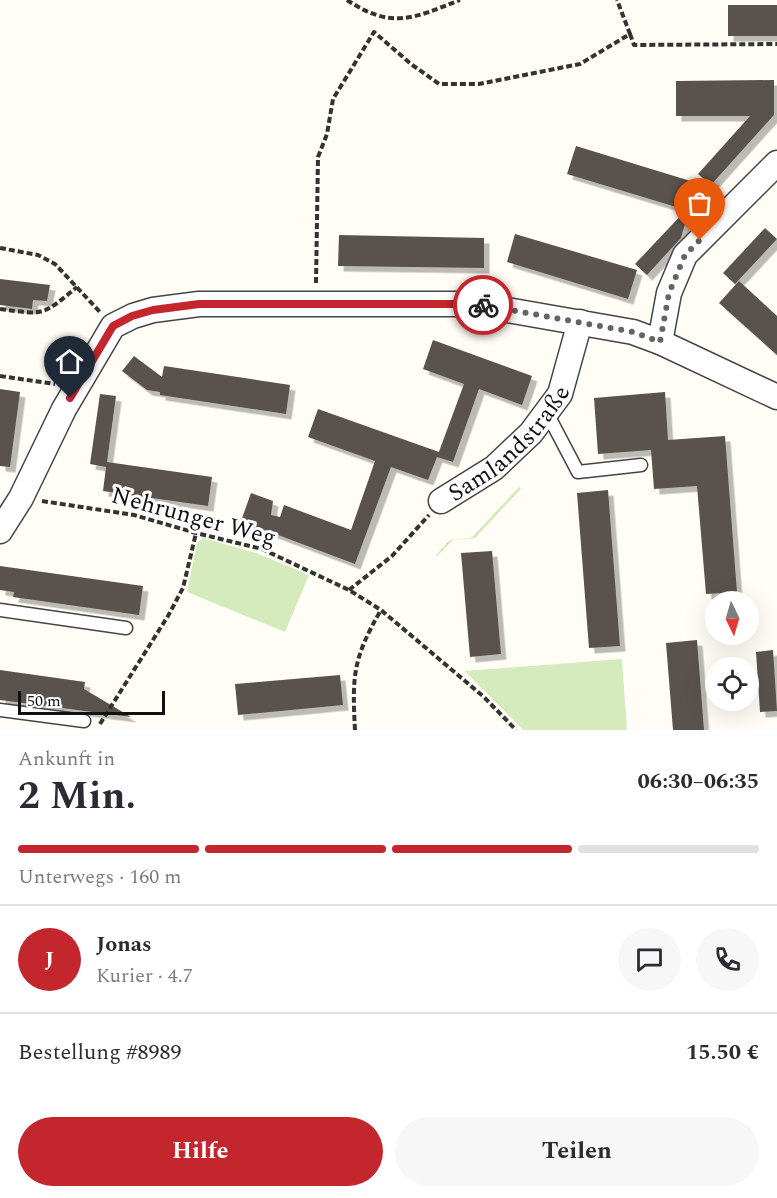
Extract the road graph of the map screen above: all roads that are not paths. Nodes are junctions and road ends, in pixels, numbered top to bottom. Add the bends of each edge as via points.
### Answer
1 (777, 163) edge
2 (580, 322) junction
3 (660, 342) junction
4 (777, 397) edge
5 (547, 413) junction
6 (641, 465) dead end
7 (441, 501) road end
8 (0, 531) edge
9 (0, 609) edge
10 (126, 628) dead end
11 (0, 710) edge
12 (84, 721) dead end

1 - 3 street via 685,255 669,293
2 - 3 street via 633,332
2 - 5 street, Samlandstraße via 560,394
2 - 8 street via 473,304 199,304 132,316 113,326
3 - 4 street
5 - 6 lane via 578,472
5 - 7 street, Samlandstraße via 494,468
9 - 10 lane
11 - 12 lane

